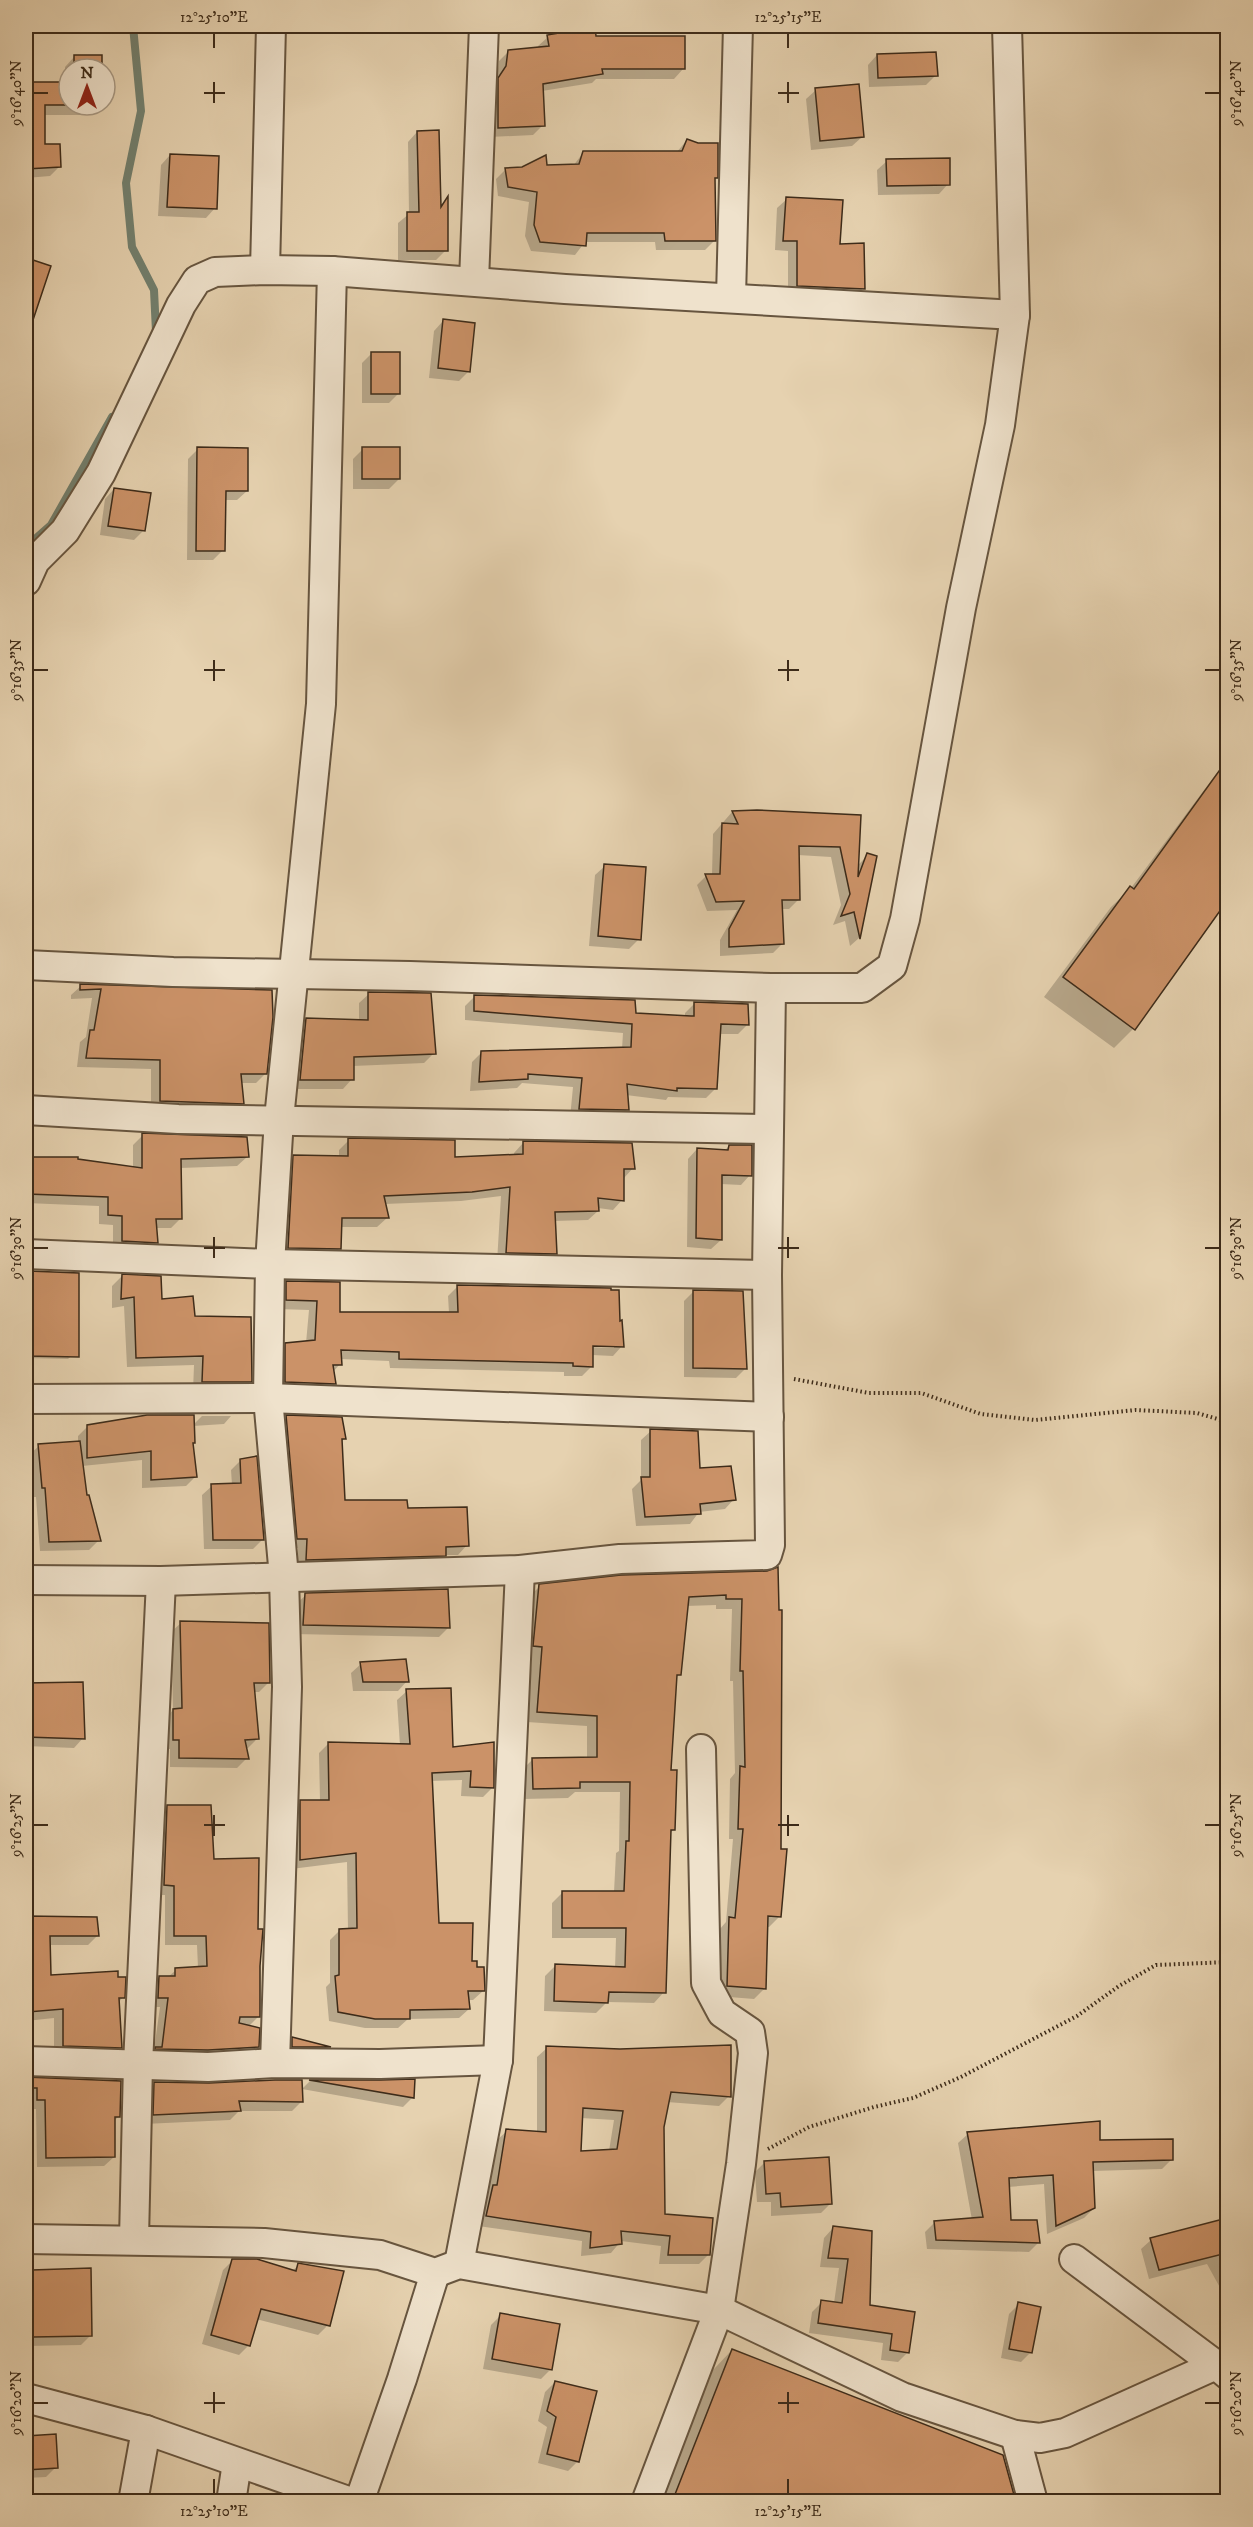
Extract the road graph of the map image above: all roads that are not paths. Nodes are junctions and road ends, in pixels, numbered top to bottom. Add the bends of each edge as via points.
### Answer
1 (271, 26) edge
2 (484, 26) edge
3 (738, 26) edge
4 (1007, 26) edge
5 (265, 270) junction
6 (332, 271) junction
7 (474, 281) junction
8 (731, 297) junction
9 (1015, 315) junction
10 (26, 581) edge
11 (26, 965) edge
12 (294, 974) junction
13 (771, 988) junction
14 (26, 1110) edge
15 (279, 1119) junction
16 (768, 1129) junction
17 (26, 1254) edge
18 (270, 1264) junction
19 (767, 1275) junction
20 (268, 1398) junction
21 (26, 1399) edge
22 (770, 1417) junction
23 (520, 1570) junction
24 (284, 1577) junction
25 (26, 1580) edge
26 (161, 1581) junction
27 (701, 1749) dead end
28 (498, 2060) junction
29 (26, 2061) edge
30 (275, 2063) junction
31 (138, 2064) junction
32 (26, 2239) edge
33 (134, 2239) junction
34 (1074, 2259) dead end
35 (447, 2269) junction
36 (719, 2310) junction
37 (1222, 2370) edge
38 (26, 2398) edge
39 (146, 2430) junction
40 (1015, 2435) junction
41 (237, 2463) junction
42 (133, 2502) edge
43 (231, 2502) edge
44 (351, 2502) edge
45 (359, 2502) edge
46 (646, 2502) edge
47 (1033, 2502) edge

1 - 5 street
2 - 7 street
3 - 8 street
4 - 9 street
5 - 6 street
5 - 10 street via 215,272 197,280 181,305 102,473 65,531 35,561
6 - 7 street
6 - 12 street via 321,704
7 - 8 street
8 - 9 street
9 - 13 street via 1000,425 961,608 905,919 892,966 862,988
11 - 12 street
12 - 13 street
12 - 15 street
13 - 16 street
14 - 15 street via 178,1119
15 - 16 street
15 - 18 street
16 - 19 street
17 - 18 street
18 - 19 street
18 - 20 street
19 - 22 street
20 - 21 street
20 - 22 street
20 - 24 street
22 - 23 street via 770,1545 766,1555 620,1559
23 - 24 street
23 - 28 street
24 - 26 street
24 - 30 street via 287,1688
25 - 26 street
26 - 31 street
27 - 36 street via 706,1983 722,2013 750,2032 753,2053
28 - 30 street
28 - 35 street
29 - 31 street
30 - 31 street via 208,2067
31 - 33 street
32 - 33 street
33 - 35 street via 264,2243 380,2255
34 - 37 street
35 - 36 street
35 - 45 street via 402,2379
36 - 40 street via 902,2397
36 - 46 street
37 - 40 street via 1065,2433 1040,2438
38 - 39 street
39 - 41 street
39 - 42 street
40 - 47 street
41 - 43 street
41 - 44 street

